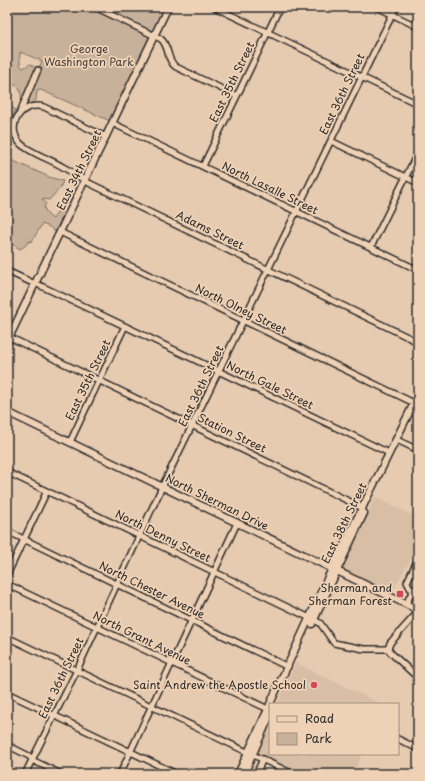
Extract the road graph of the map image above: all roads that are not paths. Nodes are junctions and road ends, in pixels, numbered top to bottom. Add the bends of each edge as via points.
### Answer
1 (95, 7) edge
2 (168, 7) edge
3 (214, 7) edge
4 (280, 7) edge
5 (377, 7) edge
6 (396, 7) edge
7 (392, 14) junction
8 (418, 27) edge
9 (267, 32) junction
10 (154, 36) junction
11 (38, 70) dead end
12 (362, 77) junction
13 (237, 96) junction
14 (418, 104) edge
15 (18, 116) junction
16 (112, 123) junction
17 (106, 137) junction
18 (331, 141) junction
19 (418, 152) edge
20 (203, 166) junction
21 (406, 177) junction
22 (85, 181) junction
23 (418, 183) edge
24 (296, 212) junction
25 (60, 232) junction
26 (371, 247) junction
27 (268, 270) junction
28 (418, 270) edge
29 (7, 271) edge
30 (35, 283) junction
31 (243, 321) junction
32 (125, 326) junction
33 (8, 338) edge
34 (418, 342) edge
35 (218, 371) junction
36 (99, 381) junction
37 (418, 395) edge
38 (416, 404) edge
39 (7, 412) edge
40 (192, 425) junction
41 (399, 440) junction
42 (70, 442) junction
43 (418, 450) edge
44 (389, 453) junction
45 (7, 472) edge
46 (162, 487) junction
47 (47, 491) junction
48 (362, 508) junction
49 (237, 523) junction
50 (7, 531) edge
51 (139, 536) junction
52 (24, 539) junction
53 (418, 559) edge
54 (334, 570) junction
55 (214, 572) junction
56 (7, 575) edge
57 (7, 584) edge
58 (117, 584) junction
59 (416, 590) edge
60 (406, 604) junction
61 (418, 611) edge
62 (312, 619) junction
63 (192, 620) junction
64 (97, 627) junction
65 (7, 637) edge
66 (388, 649) junction
67 (172, 663) junction
68 (288, 666) junction
69 (77, 670) junction
70 (418, 678) edge
71 (7, 693) edge
72 (272, 703) edge
73 (275, 703) edge
74 (152, 706) junction
75 (269, 708) edge
76 (269, 710) edge
77 (53, 715) junction
78 (399, 740) edge
79 (7, 745) edge
80 (418, 749) edge
81 (130, 752) junction
82 (251, 754) junction
83 (32, 759) junction
84 (263, 759) junction
85 (25, 774) edge
86 (61, 774) edge
87 (120, 774) edge
88 (176, 774) edge
89 (238, 774) edge
90 (244, 774) edge
91 (256, 774) edge
92 (293, 774) edge

1 - 10 street
2 - 10 main road, East 34th Street
3 - 9 street
4 - 9 street, East 35th Street
5 - 7 street
6 - 7 street, East 36th Street
7 - 8 street
7 - 12 street, East 36th Street
9 - 12 street
9 - 13 street, East 35th Street
10 - 13 street via 165,44 169,60 174,66
10 - 16 main road, East 34th Street
11 - 15 street
12 - 14 street
12 - 18 street, East 36th Street
13 - 20 street, East 35th Street
15 - 17 street via 28,107 41,107
15 - 22 street, Adams Street via 15,136 23,146
16 - 17 main road, East 34th Street
16 - 20 street, North Lasalle Street
17 - 22 main road, East 34th Street
18 - 21 street
18 - 24 street, East 36th Street
19 - 21 street
20 - 24 street, North Lasalle Street
21 - 23 street
21 - 26 street
22 - 25 main road, East 34th Street
22 - 27 street, Adams Street
24 - 26 street, North Lasalle Street
24 - 27 street, East 36th Street
25 - 30 main road, East 34th Street
25 - 31 street, North Olney Street
26 - 28 street, North Lasalle Street
27 - 31 street, East 36th Street
27 - 34 street, Adams Street
29 - 30 street, North Gale Street
30 - 32 street, North Gale Street
30 - 33 main road, East 34th Street
31 - 35 street, East 36th Street
31 - 38 street, North Olney Street
32 - 35 street, North Gale Street
32 - 36 street, East 35th Street
33 - 36 street, Station Street
35 - 40 street, East 36th Street
35 - 44 street, North Gale Street
36 - 40 street, Station Street
36 - 42 street, East 35th Street
37 - 38 main road, East 38th Street
38 - 41 main road, East 38th Street
38 - 44 main road, East 38th Street
39 - 42 main road, North Sherman Drive
40 - 46 street, East 36th Street
40 - 48 street, Station Street
41 - 43 street
41 - 54 main road, East 38th Street
42 - 46 main road, North Sherman Drive
44 - 48 main road, East 38th Street
45 - 47 street, North Denny Street
46 - 49 main road, North Sherman Drive
46 - 51 street, East 36th Street
47 - 51 street, North Denny Street
47 - 52 street
48 - 54 main road, East 38th Street
49 - 54 main road, North Sherman Drive
49 - 55 street
50 - 52 street, North Chester Avenue
51 - 55 street, North Denny Street
51 - 58 street, East 36th Street
52 - 56 street
52 - 58 street, North Chester Avenue
53 - 59 street via 407,582 409,587
54 - 60 main road, North Sherman Drive
54 - 62 main road, East 38th Street
55 - 62 street, North Denny Street
55 - 63 street
57 - 64 street, North Grant Avenue
58 - 63 street, North Chester Avenue
58 - 64 street, East 36th Street
59 - 60 street
60 - 61 main road, North Sherman Drive
61 - 66 street via 390,643
62 - 66 street, North Denny Street via 320,623 334,643 364,650
62 - 68 main road, East 38th Street
62 - 73 main road, East 38th Street
63 - 67 street
63 - 68 street, North Chester Avenue
64 - 67 street, North Grant Avenue
64 - 69 street, East 36th Street
65 - 69 street
66 - 70 street
67 - 74 street
67 - 75 street, North Grant Avenue
68 - 72 main road, East 38th Street
69 - 74 street
69 - 77 street, East 36th Street
71 - 77 street
74 - 81 street
74 - 82 street
76 - 82 main road, East 38th Street
77 - 81 street
77 - 83 street, East 36th Street
78 - 80 street
79 - 83 street
81 - 87 street
81 - 88 street
82 - 84 street
82 - 89 main road, East 38th Street
82 - 90 main road, East 38th Street
83 - 85 street, East 36th Street
83 - 86 street
84 - 91 street
84 - 92 street

